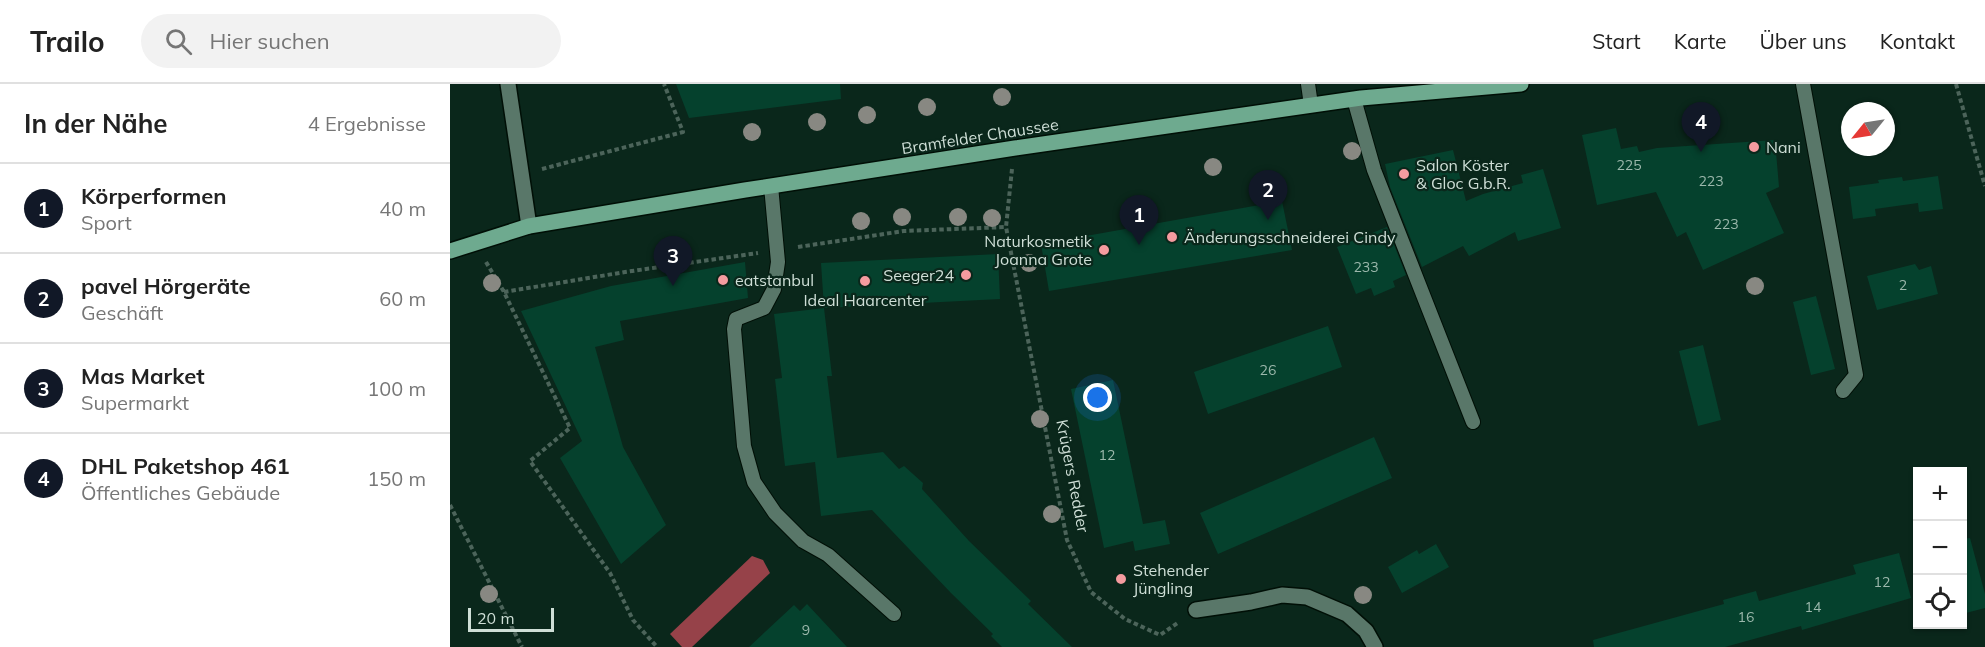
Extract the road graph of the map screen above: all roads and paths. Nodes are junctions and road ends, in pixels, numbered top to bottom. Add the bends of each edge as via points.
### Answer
1 (508, 84) edge
2 (664, 84) edge
3 (1308, 84) edge
4 (1521, 84) edge
5 (1803, 84) edge
6 (1956, 84) edge
7 (1354, 99) junction
8 (1311, 105) junction
9 (1015, 148) junction
10 (521, 175) junction
11 (771, 186) junction
12 (1985, 186) edge
13 (529, 226) junction
14 (475, 243) junction
15 (450, 251) edge
16 (1843, 391) dead end
17 (1473, 422) dead end
18 (450, 505) edge
19 (1196, 610) joint
20 (894, 614) dead end
21 (522, 647) edge
22 (657, 647) edge
23 (1375, 647) edge

1 - 10 street
2 - 10 path via 683,132
3 - 8 lane
4 - 7 main road, Bramfelder Chaussee
5 - 16 lane via 1856,375
6 - 12 path
7 - 8 main road, Bramfelder Chaussee
7 - 17 lane via 1374,170
8 - 9 main road, Bramfelder Chaussee
9 - 11 main road, Bramfelder Chaussee
9 - 19 path, Krügers Redder via 1006,227 1067,540 1091,592 1125,619 1160,635
10 - 13 street
11 - 13 main road, Bramfelder Chaussee
11 - 20 lane via 778,261 774,289 764,308 736,319 734,329 744,446 754,482 775,513 803,541 828,555
13 - 14 main road, Bramfelder Chaussee
14 - 15 main road, Bramfelder Chaussee
14 - 22 path via 504,292 570,428 530,461 610,573 633,620
18 - 21 path
19 - 23 street via 1282,595 1307,597 1347,614 1366,631

